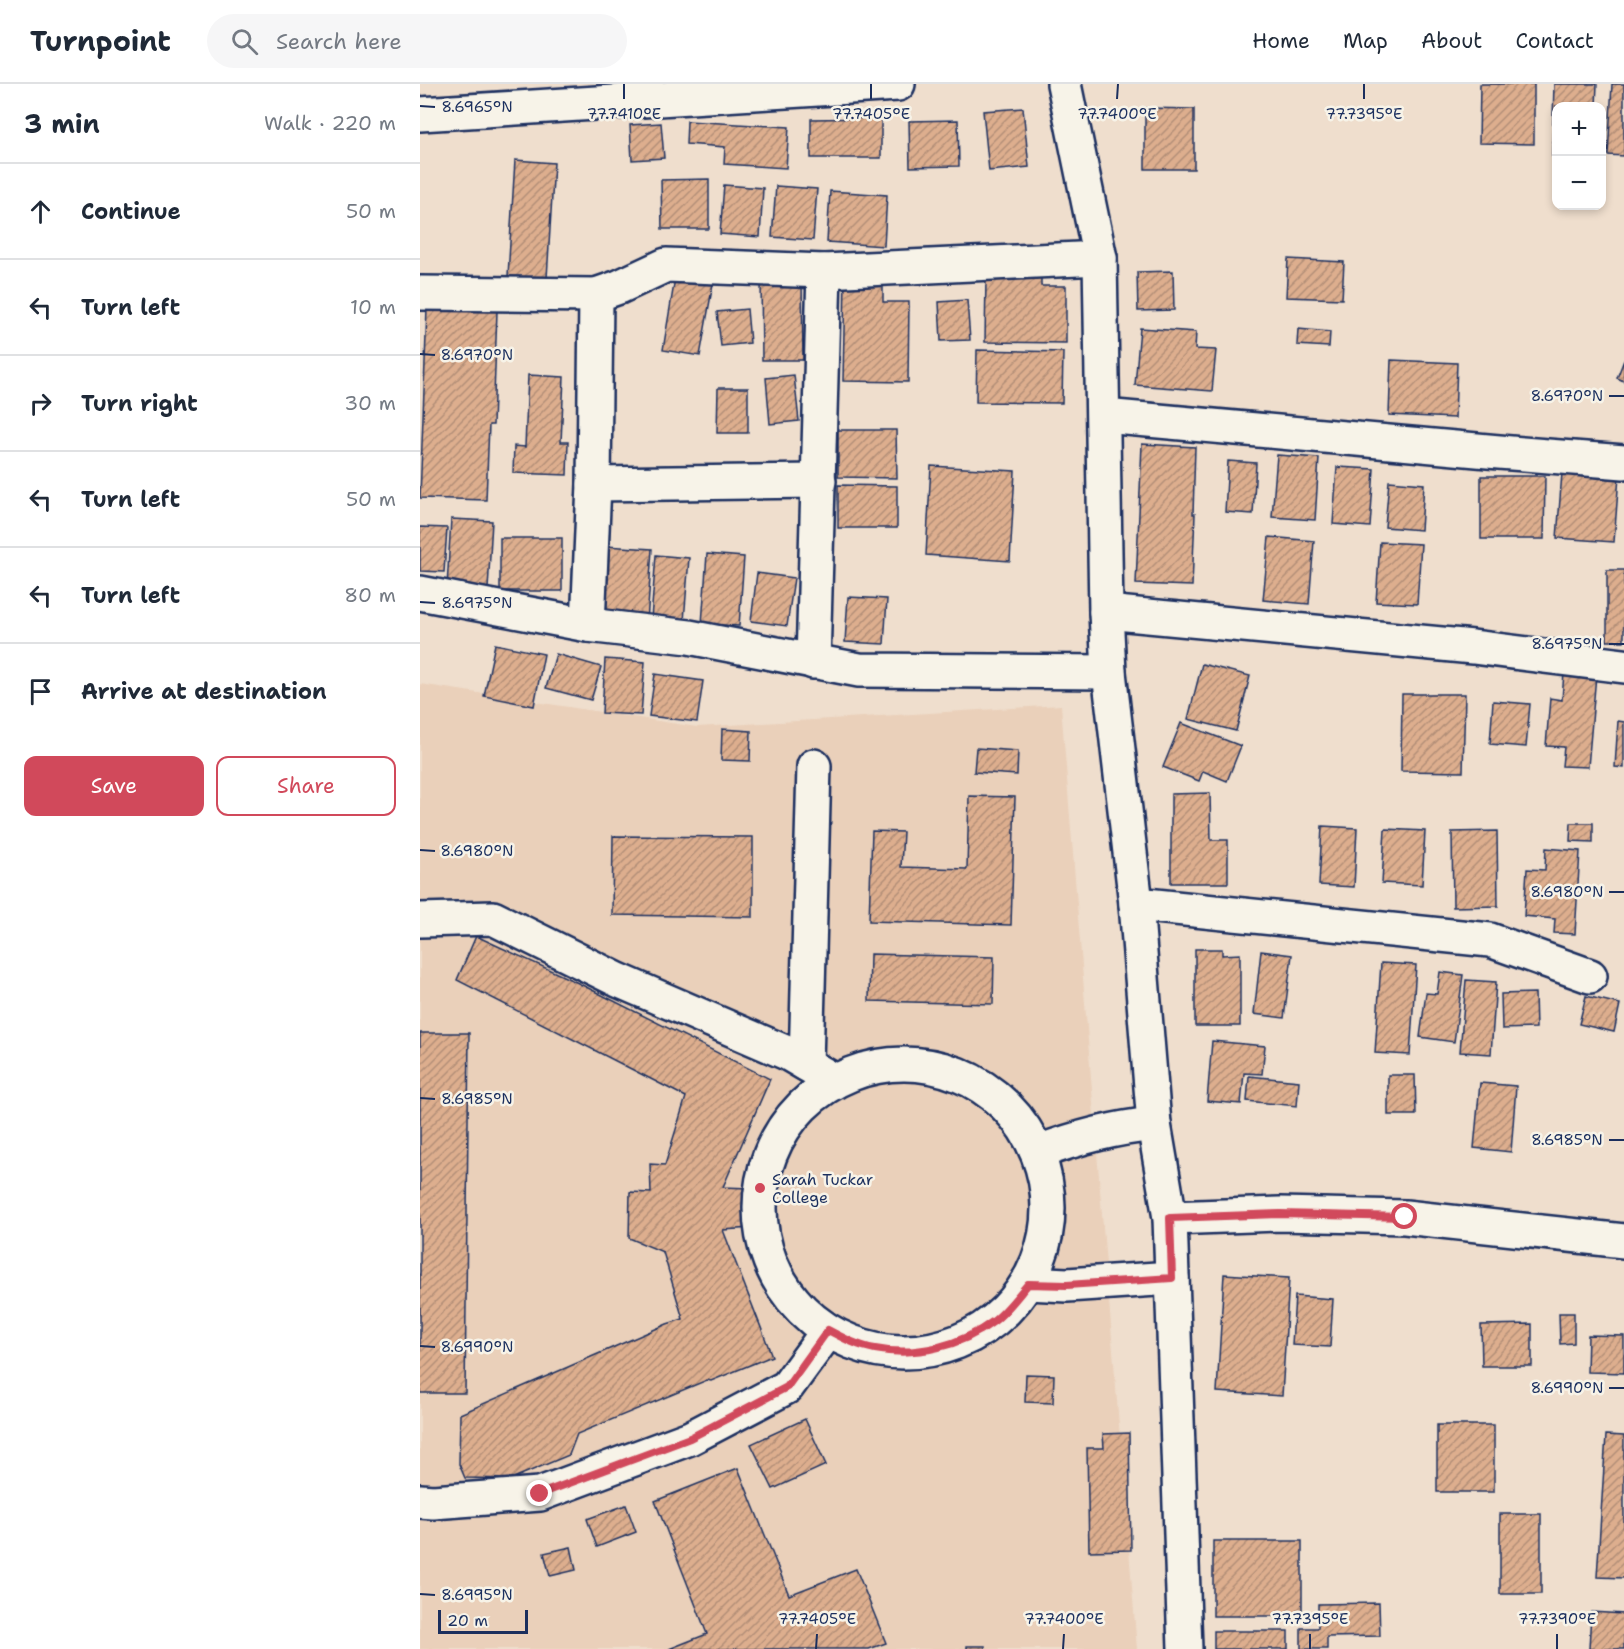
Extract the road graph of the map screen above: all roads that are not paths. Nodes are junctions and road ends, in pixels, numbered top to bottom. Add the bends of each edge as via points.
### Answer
1 (898, 84) edge
2 (1064, 84) edge
3 (420, 114) edge
4 (1100, 258) junction
5 (824, 271) junction
6 (420, 293) edge
7 (596, 294) junction
8 (1104, 416) junction
9 (1624, 462) edge
10 (819, 481) junction
11 (594, 484) junction
12 (420, 593) edge
13 (1106, 612) junction
14 (588, 626) junction
15 (813, 662) junction
16 (1624, 666) edge
17 (1109, 672) junction
18 (814, 766) dead end
19 (1136, 904) junction
20 (420, 920) edge
21 (1590, 976) dead end
22 (806, 1064) junction
23 (835, 1081) junction
24 (1154, 1124) junction
25 (1038, 1152) junction
26 (1170, 1218) junction
27 (1624, 1241) edge
28 (1172, 1278) junction
29 (1028, 1284) junction
30 (828, 1330) junction
31 (420, 1501) edge
32 (1185, 1649) edge

1 - 3 street
2 - 4 street
4 - 5 street
4 - 8 street
5 - 7 street via 666,265
5 - 10 street
6 - 7 street
7 - 11 street
8 - 9 street
8 - 13 street
10 - 11 street
10 - 15 street
11 - 14 street
12 - 14 street
13 - 16 street via 1473,647
13 - 17 street
14 - 15 street via 689,637
15 - 17 street via 860,670
17 - 19 street
18 - 22 street
19 - 21 street via 1490,940
19 - 24 street
20 - 22 street via 493,918 618,980
22 - 23 street
23 - 25 street via 875,1068 908,1064 957,1074 1000,1101
23 - 30 street via 796,1112 781,1132 762,1179 759,1204 766,1254 777,1276 808,1316
24 - 25 street via 1125,1127
24 - 26 street
25 - 29 street via 1049,1212 1046,1237
26 - 27 street via 1280,1214 1405,1217
26 - 28 street
28 - 29 street
28 - 32 street
29 - 30 street via 994,1321 950,1345 900,1352 875,1349
30 - 31 street via 787,1387 690,1438 540,1494

